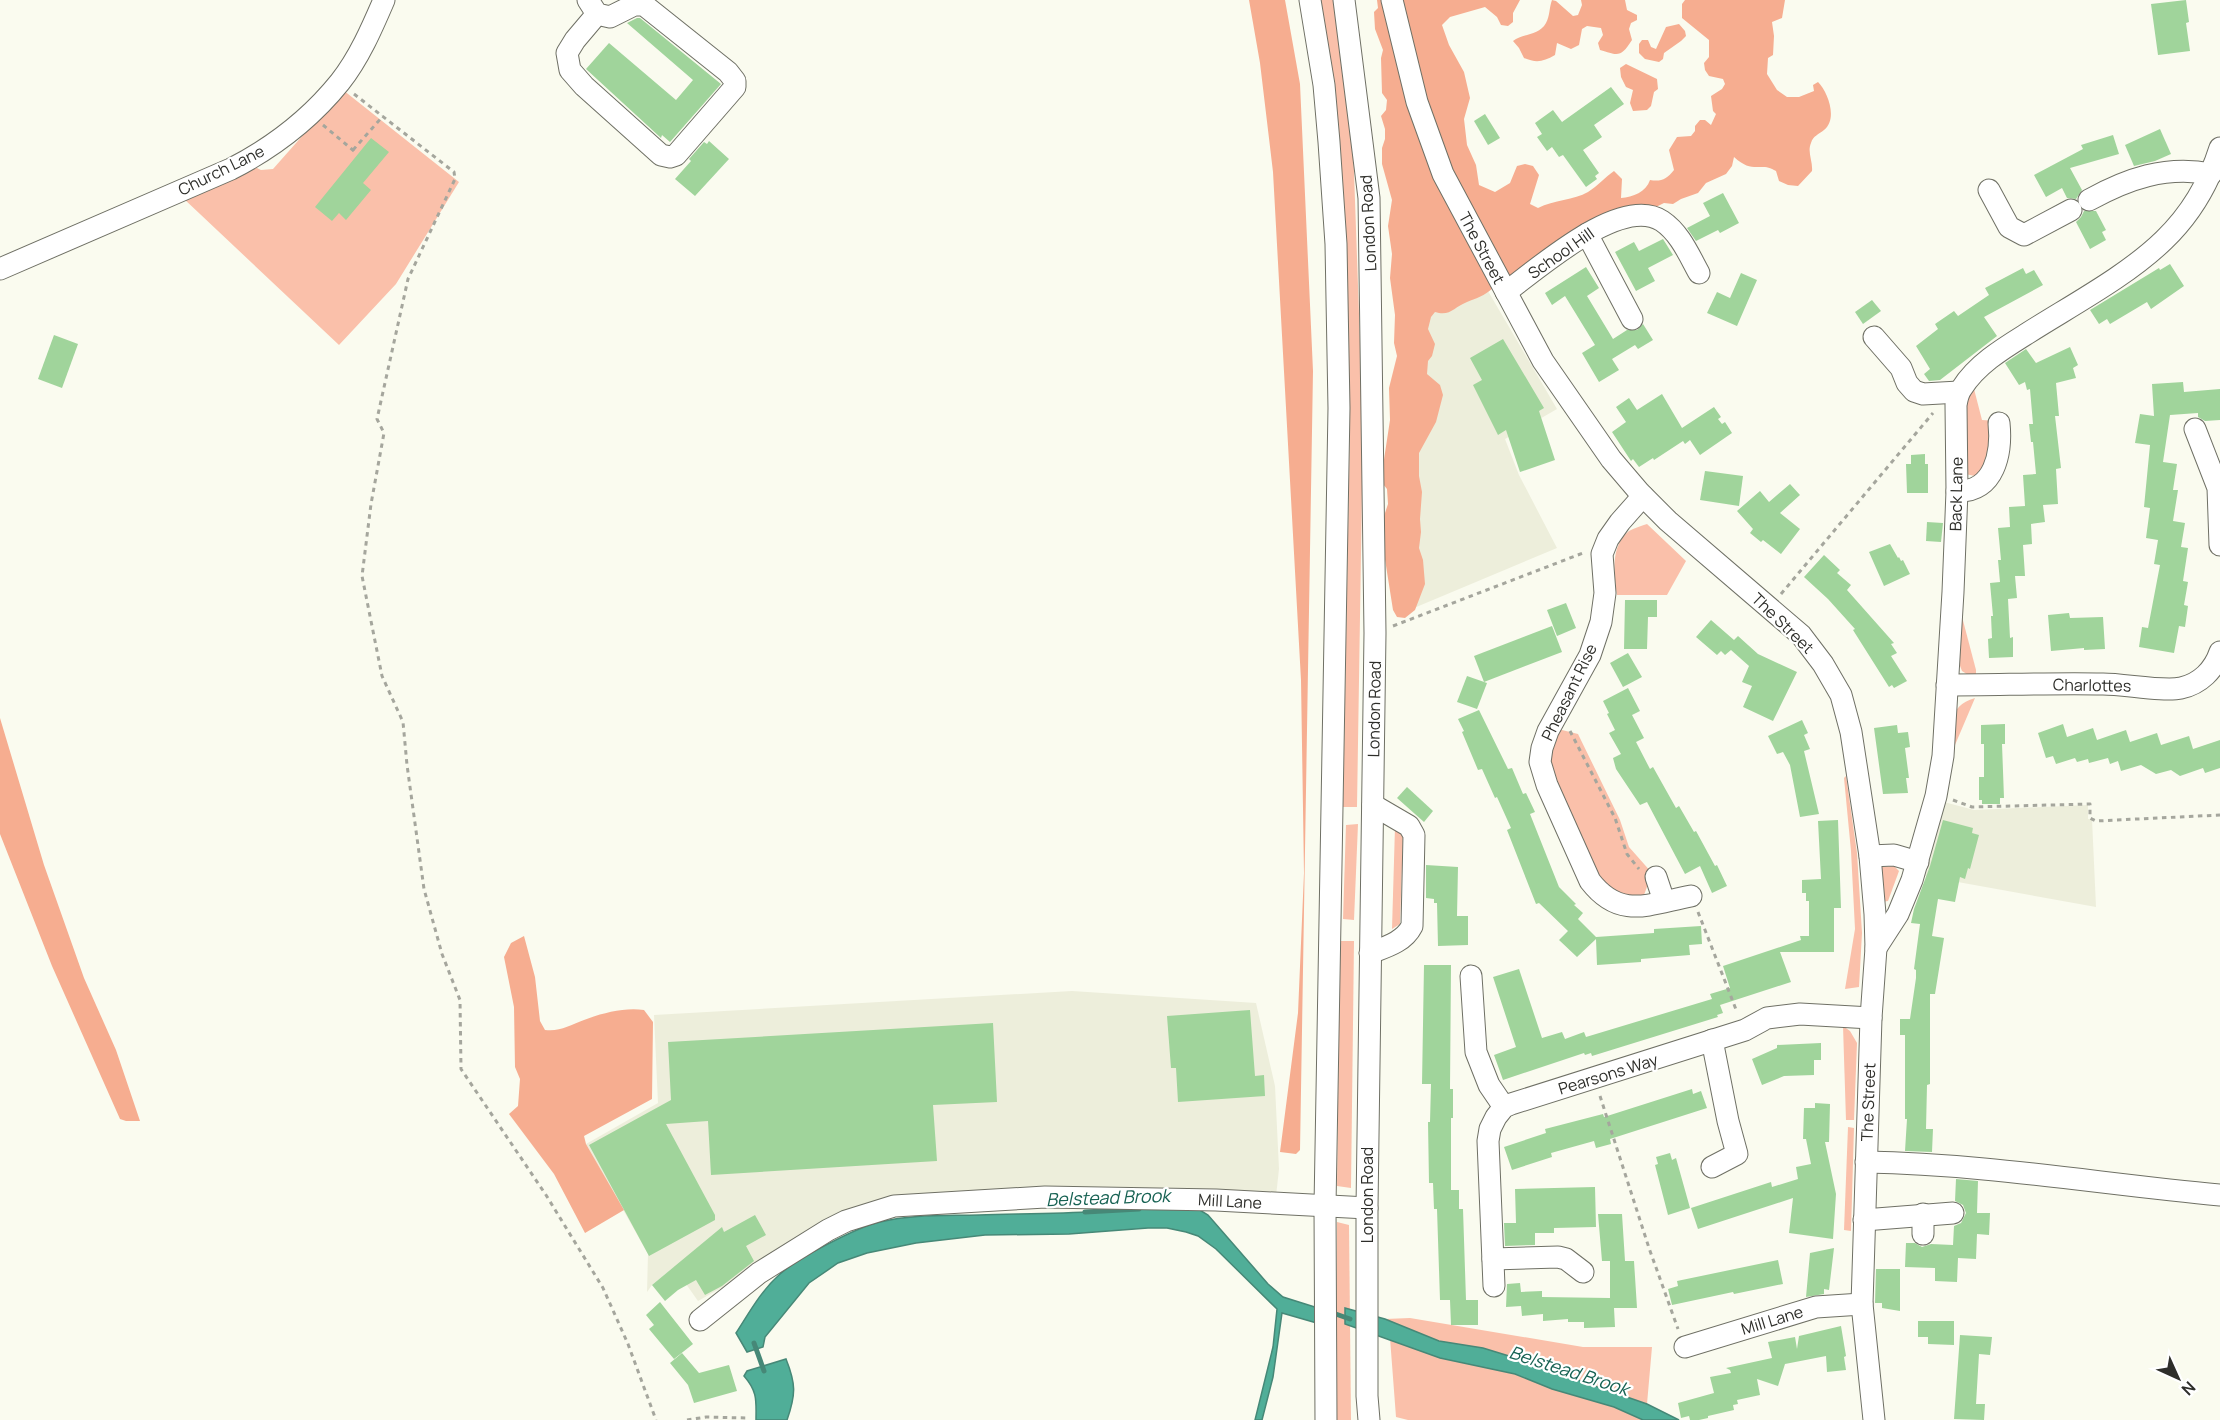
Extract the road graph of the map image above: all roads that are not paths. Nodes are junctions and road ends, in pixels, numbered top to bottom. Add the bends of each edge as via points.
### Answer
1 (384, 0) edge
2 (1310, 0) edge
3 (1344, 0) edge
4 (1392, 0) edge
5 (593, 7) edge
6 (2220, 148) edge
7 (2211, 174) junction
8 (1989, 190) dead end
9 (1587, 234) junction
10 (0, 269) edge
11 (1699, 273) dead end
12 (1506, 292) junction
13 (1632, 319) dead end
14 (1874, 337) dead end
15 (1959, 392) junction
16 (1999, 423) dead end
17 (2195, 429) dead end
18 (2217, 479) edge
19 (1957, 491) junction
20 (1643, 496) junction
21 (2220, 545) edge
22 (2220, 652) edge
23 (1947, 686) junction
24 (1373, 805) junction
25 (1870, 856) junction
26 (1918, 862) junction
27 (1691, 896) road end
28 (1876, 948) junction
29 (1370, 953) junction
30 (1472, 976) dead end
31 (1871, 1018) junction
32 (1712, 1040) junction
33 (1504, 1107) junction
34 (1866, 1162) junction
35 (1712, 1167) dead end
36 (2220, 1195) edge
37 (1325, 1206) junction
38 (1367, 1208) junction
39 (1953, 1213) dead end
40 (1864, 1220) junction
41 (1493, 1259) junction
42 (1583, 1272) dead end
43 (1494, 1286) dead end
44 (1862, 1304) junction
45 (700, 1320) dead end
46 (1685, 1347) road end
47 (1326, 1420) edge
48 (1369, 1420) edge
49 (1874, 1420) edge

1 - 10 street, Church Lane via 339,82 309,114 269,147 231,169
2 - 37 street, London Road via 1329,142 1336,244 1339,408
3 - 24 street, London Road via 1369,198 1375,633
4 - 12 street, The Street via 1417,102 1443,174
5 - 5 street via 610,17 634,5 644,5 735,81 735,87 676,155 662,155 570,70 567,53
6 - 7 street
7 - 8 street via 2155,173 2124,182 2024,235 2009,228
7 - 15 street via 2177,227 2149,254 1990,359
9 - 11 street, School Hill via 1620,218 1655,217 1677,235
9 - 12 street, School Hill
9 - 13 street
12 - 20 street, The Street via 1571,403
14 - 15 street via 1914,391
15 - 19 street, Back Lane
16 - 19 street via 2000,448 1993,472 1973,489
17 - 18 street
18 - 21 street
19 - 23 street, Back Lane
20 - 25 street, The Street via 1801,635 1834,680 1851,732
20 - 27 street, Pheasant Rise via 1608,539 1602,555 1605,593 1590,655 1554,720 1540,762 1590,881 1599,893 1621,906 1635,906 1659,887
22 - 23 street, Charlottes via 2201,680 2175,689 2103,684
23 - 26 street, Back Lane via 1936,796
24 - 29 street, London Road
24 - 29 street via 1409,826 1414,835 1412,926 1392,945
25 - 26 street via 1894,855
25 - 28 street, The Street
26 - 28 street, Back Lane via 1898,914
28 - 31 street, The Street
29 - 38 street, London Road
30 - 33 street via 1476,1052 1483,1073
31 - 32 street, Pearsons Way via 1800,1014 1767,1018
31 - 34 street, The Street
32 - 33 street, Pearsons Way via 1629,1076 1594,1079
32 - 35 street via 1737,1154
33 - 41 street via 1492,1124 1488,1141
34 - 36 street via 1999,1169
34 - 40 street, The Street
37 - 38 street, Mill Lane
37 - 45 street, Mill Lane via 1046,1197 894,1206 828,1230 759,1273
37 - 47 street, London Road
38 - 48 street, London Road
39 - 40 street via 1923,1224
40 - 44 street, The Street
41 - 42 street via 1558,1249
41 - 43 street
44 - 46 street, Mill Lane via 1816,1307
44 - 49 street, The Street

